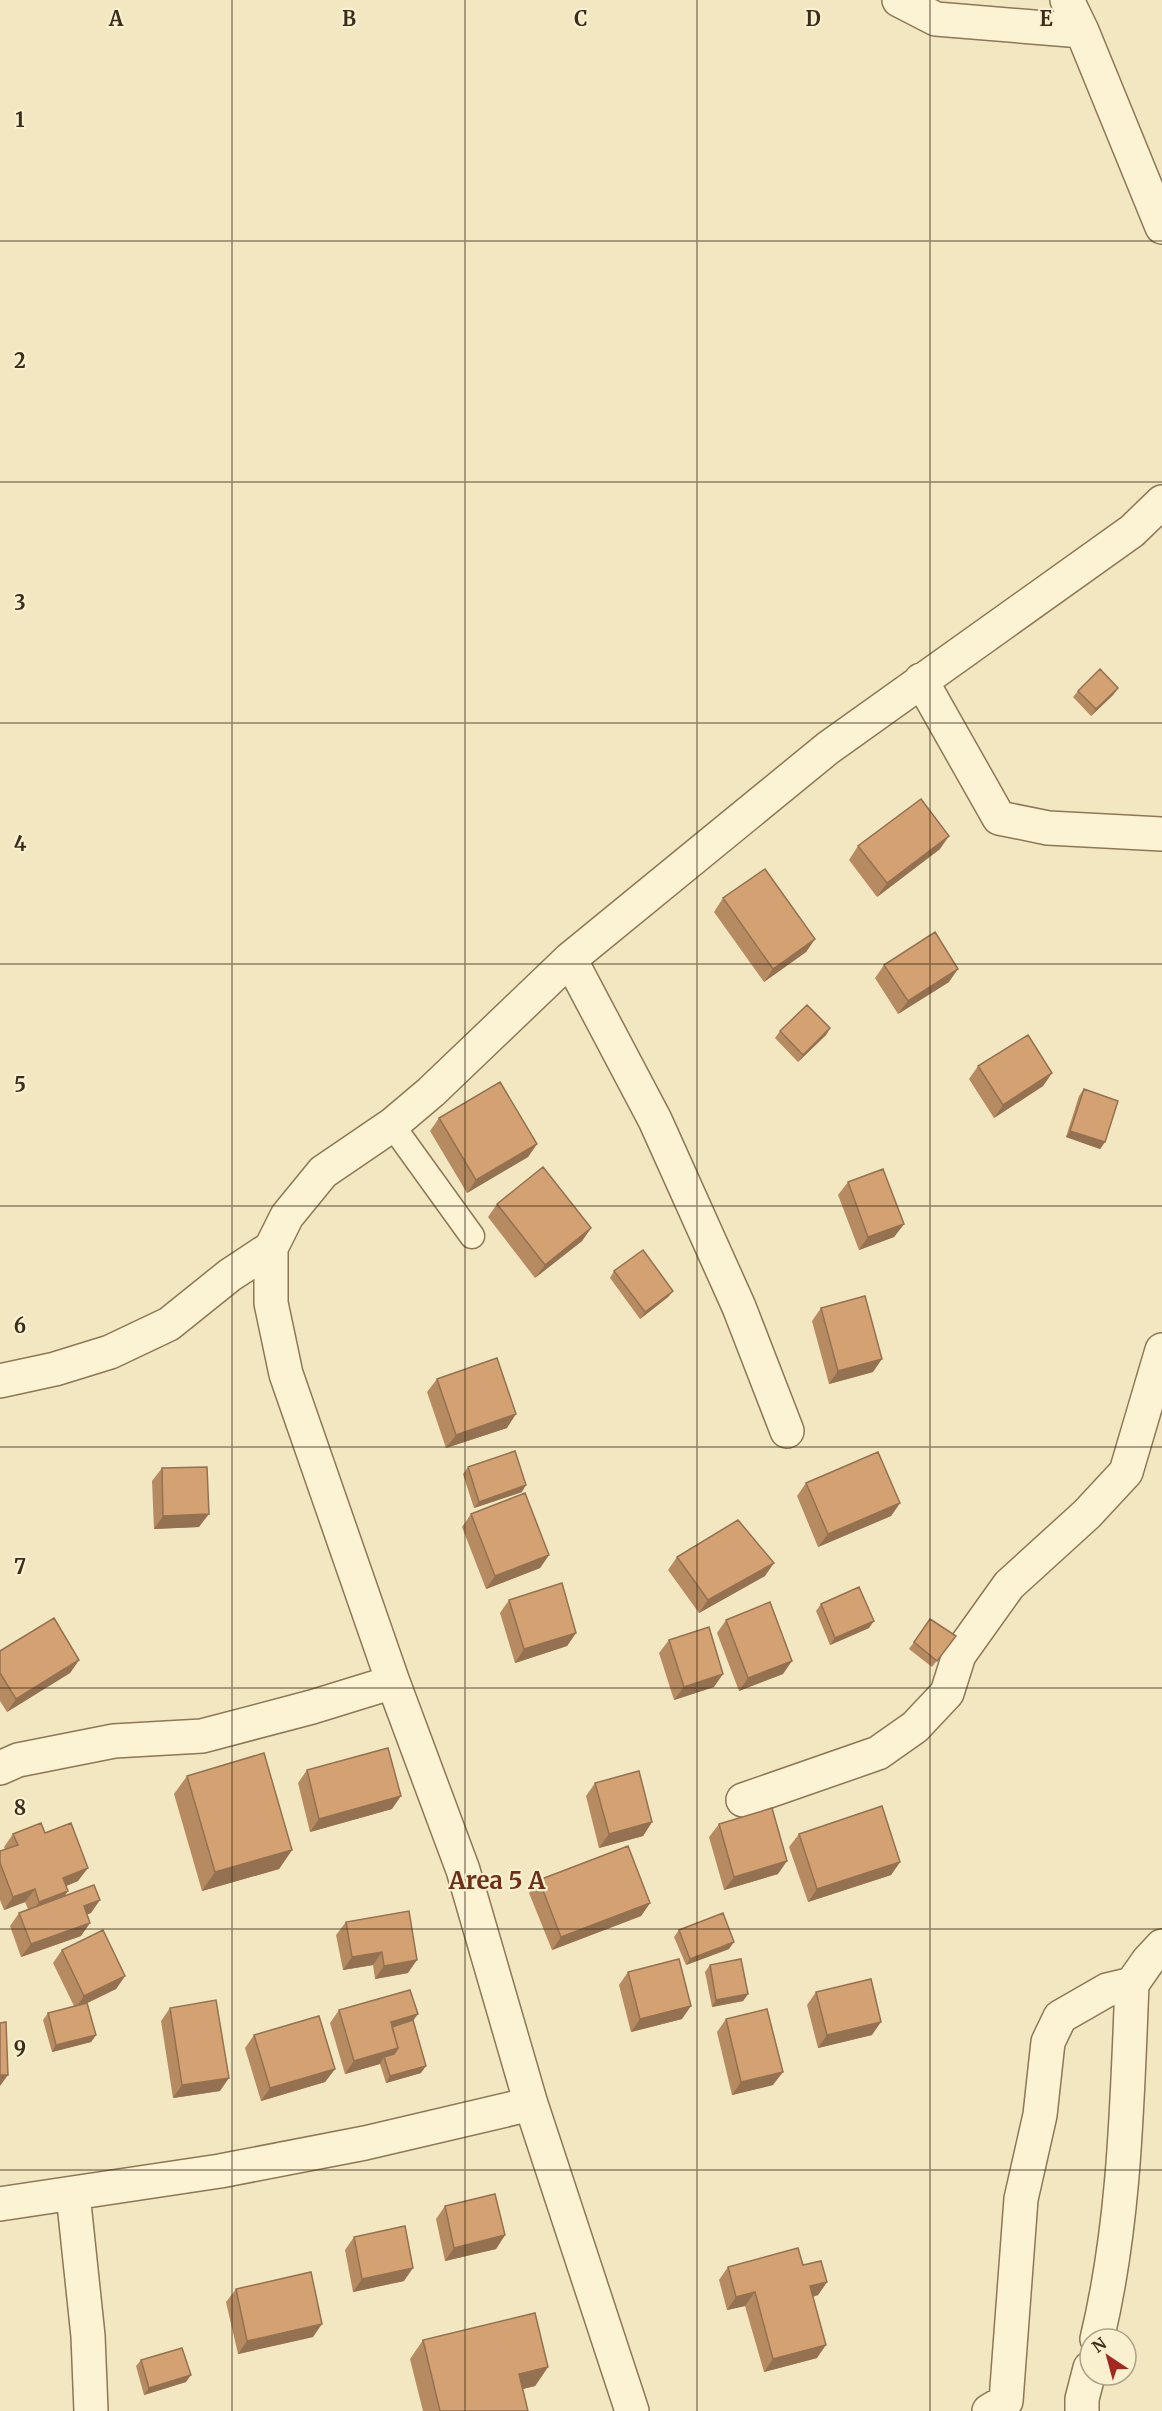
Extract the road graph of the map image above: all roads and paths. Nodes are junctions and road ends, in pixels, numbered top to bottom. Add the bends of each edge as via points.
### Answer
1 (899, 0) edge
2 (1066, 0) edge
3 (1082, 31) junction
4 (1162, 227) edge
5 (1162, 502) edge
6 (921, 680) junction
7 (1162, 834) edge
8 (570, 959) junction
9 (392, 1125) junction
10 (472, 1236) dead end
11 (271, 1248) junction
12 (1162, 1350) edge
13 (0, 1381) edge
14 (787, 1431) dead end
15 (393, 1682) junction
16 (0, 1768) edge
17 (743, 1800) dead end
18 (1162, 1946) edge
19 (1132, 1984) junction
20 (531, 2104) junction
21 (73, 2194) junction
22 (0, 2204) edge
23 (1100, 2327) edge
24 (1085, 2387) edge
25 (91, 2411) edge
26 (632, 2411) edge
27 (989, 2411) edge
28 (1082, 2411) edge

1 - 3 street via 936,19
2 - 3 street
3 - 4 street
5 - 6 street via 1132,531
6 - 7 street via 999,818 1048,828
6 - 8 street via 828,748
8 - 9 street
8 - 14 street via 655,1120 739,1307
9 - 10 lane
9 - 11 street via 322,1172 287,1216
11 - 13 street via 169,1324 110,1352 55,1370
11 - 15 street via 271,1303 286,1374
12 - 17 street via 1126,1472 1087,1514 1009,1585 959,1655 947,1693 915,1727 879,1753
15 - 16 street via 202,1736 114,1741 18,1760
15 - 20 street via 463,1870
18 - 19 street
19 - 23 street via 1126,2148 1110,2287
19 - 27 street via 1107,1990 1060,2017 1048,2043 1040,2115 1021,2199 1006,2401
20 - 21 street via 354,2145
20 - 26 street
21 - 22 street
21 - 25 street via 88,2336
24 - 28 street

